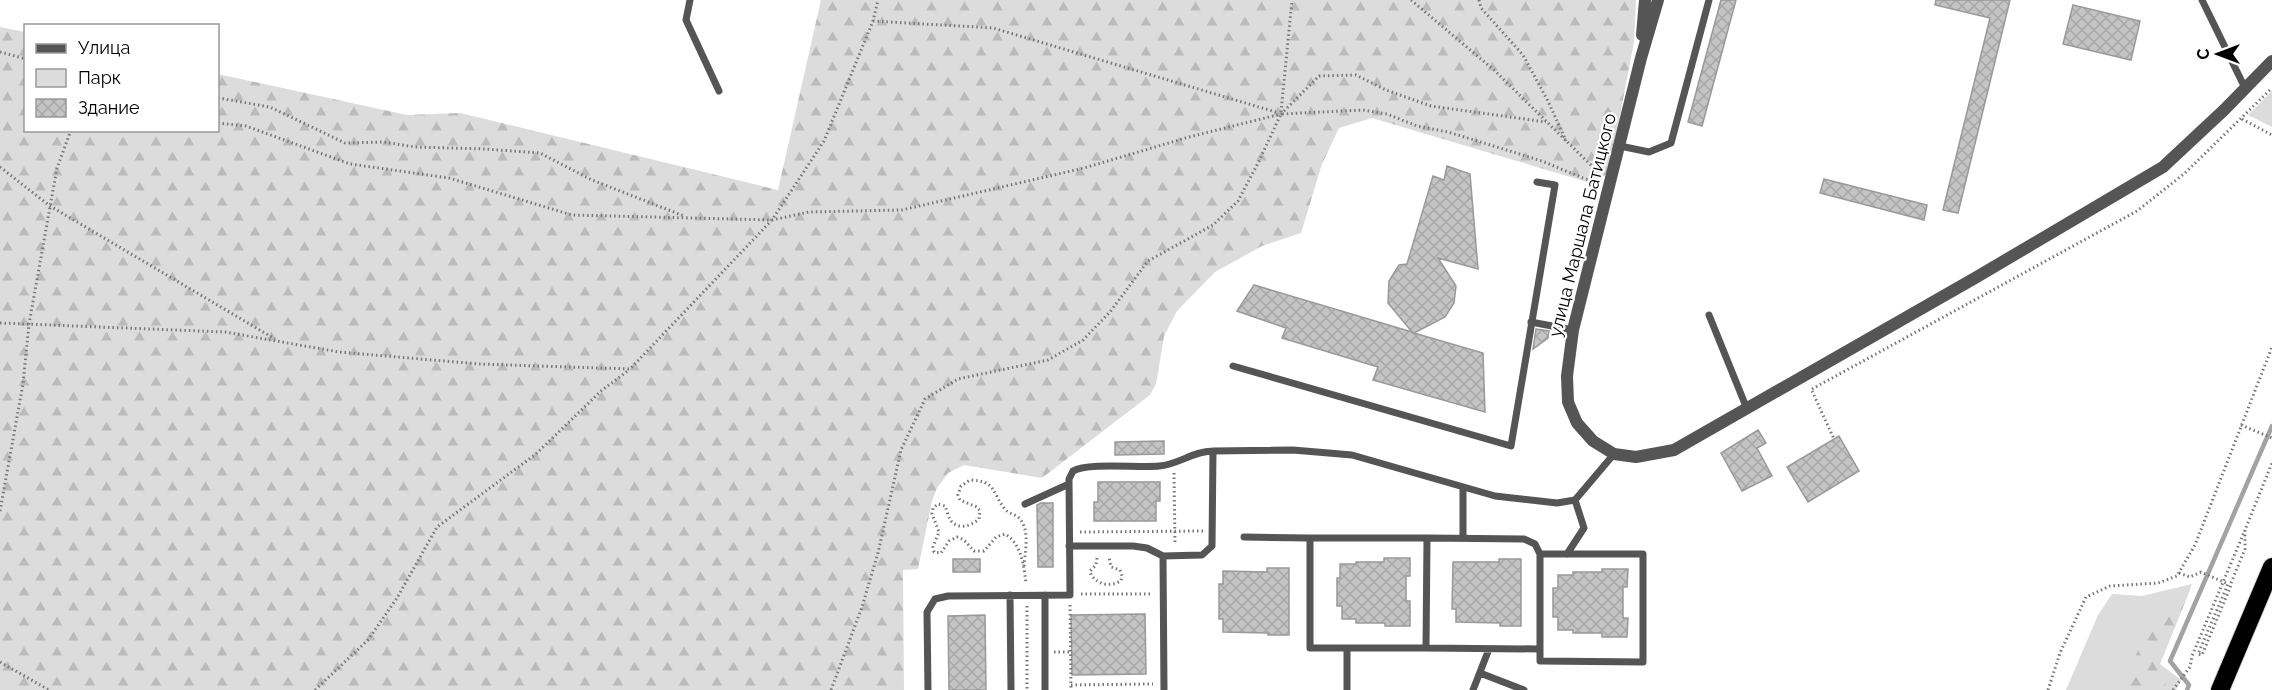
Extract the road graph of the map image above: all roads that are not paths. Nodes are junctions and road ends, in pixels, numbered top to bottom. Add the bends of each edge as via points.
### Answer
1 (690, 0) edge
2 (1645, 0) edge
3 (1658, 0) edge
4 (1709, 0) edge
5 (2202, 0) edge
6 (1641, 58) junction
7 (2272, 61) edge
8 (2246, 88) junction
9 (720, 91) dead end
10 (1620, 146) junction
11 (1537, 182) dead end
12 (1710, 315) dead end
13 (1532, 322) junction
14 (1573, 330) junction
15 (1233, 366) dead end
16 (1747, 409) junction
17 (1213, 451) junction
18 (1614, 454) junction
19 (1069, 484) junction
20 (1463, 487) junction
21 (1575, 500) junction
22 (1025, 504) dead end
23 (1244, 537) dead end
24 (1310, 538) junction
25 (1427, 538) junction
26 (1463, 538) junction
27 (1069, 546) junction
28 (1540, 554) junction
29 (1567, 554) junction
30 (1163, 556) junction
31 (2272, 567) edge
32 (1010, 595) junction
33 (1045, 595) junction
34 (1347, 648) junction
35 (1426, 648) junction
36 (1489, 649) junction
37 (1540, 649) junction
38 (1480, 673) junction
39 (1164, 687) edge
40 (927, 690) edge
41 (1011, 690) edge
42 (1045, 690) edge
43 (1347, 690) edge
44 (1473, 690) edge
45 (1524, 690) edge
46 (2220, 690) edge

1 - 9 lane via 686,20
2 - 6 street, улица Маршала Батицкого
3 - 6 street, улица Маршала Батицкого
4 - 10 lane via 1671,143 1649,152
5 - 8 lane
6 - 10 street, улица Маршала Батицкого
7 - 8 street
8 - 16 street via 2163,167
10 - 14 street, улица Маршала Батицкого
11 - 13 lane via 1555,185
12 - 16 lane
13 - 14 lane
13 - 15 lane via 1511,446
14 - 18 street, улица Маршала Батицкого via 1568,402 1577,423 1593,441
16 - 18 street via 1674,450 1636,457
17 - 19 lane via 1156,467 1078,468 1071,474
17 - 20 lane via 1293,450 1352,455
17 - 30 lane via 1212,546 1202,555
18 - 21 lane
19 - 22 lane via 1045,499
19 - 27 lane
20 - 21 lane via 1495,496 1557,504
20 - 26 lane
21 - 29 lane via 1584,528
23 - 24 lane
24 - 25 lane
24 - 34 lane via 1310,648
25 - 26 lane
25 - 35 lane
26 - 28 lane via 1524,539 1535,544
27 - 30 lane via 1142,547
27 - 33 lane via 1070,595
28 - 29 lane
28 - 37 lane
29 - 37 lane via 1643,554 1643,662 1540,662
30 - 39 lane
31 - 46 highway
32 - 33 lane
32 - 40 lane via 940,596 931,602 927,612
32 - 41 lane
33 - 42 lane
34 - 35 lane
34 - 43 lane
35 - 36 lane
36 - 37 lane
36 - 38 lane
38 - 44 lane
38 - 45 lane

